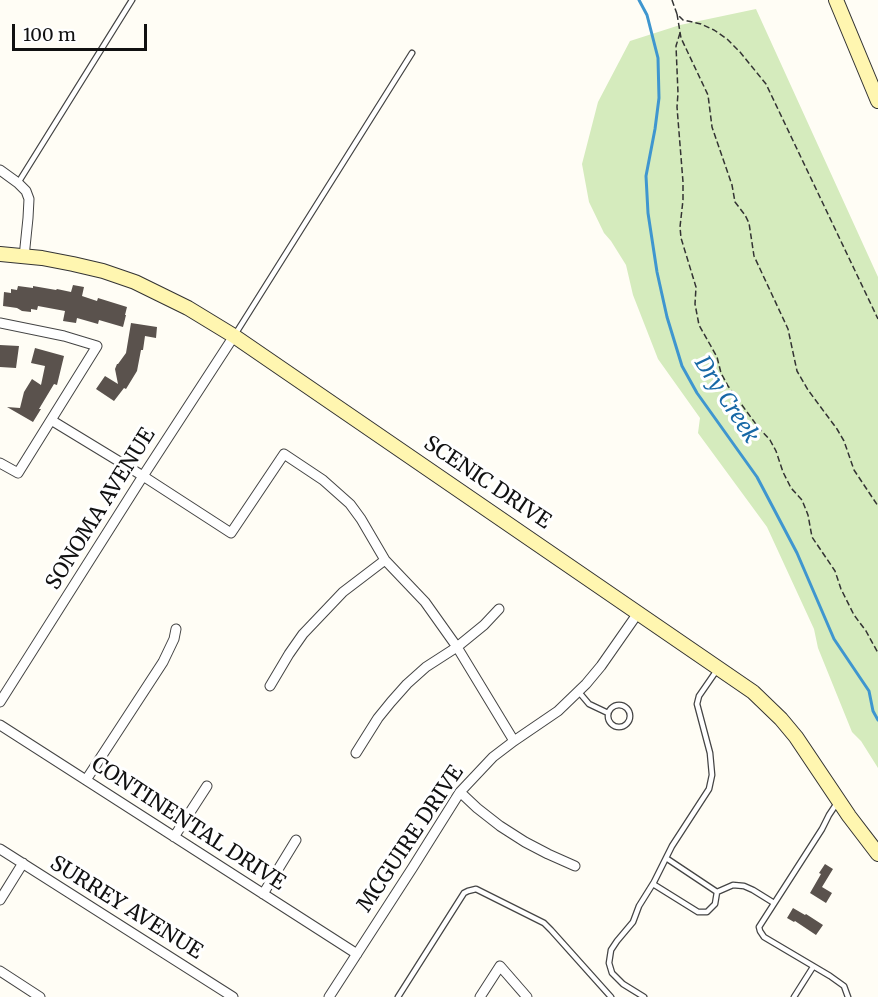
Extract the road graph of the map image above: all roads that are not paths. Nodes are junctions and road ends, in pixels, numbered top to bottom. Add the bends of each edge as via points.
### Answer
1 (132, 0) edge
2 (836, 0) edge
3 (412, 53) dead end
4 (878, 101) edge
5 (0, 170) edge
6 (18, 183) junction
7 (0, 254) edge
8 (24, 257) junction
9 (0, 323) edge
10 (234, 336) junction
11 (51, 420) junction
12 (0, 463) edge
13 (143, 476) junction
14 (385, 560) junction
15 (499, 609) dead end
16 (638, 613) junction
17 (176, 629) dead end
18 (456, 647) junction
19 (718, 668) junction
20 (270, 686) dead end
21 (578, 692) junction
22 (0, 702) edge
23 (608, 713) junction
24 (0, 725) edge
25 (514, 741) junction
26 (356, 753) dead end
27 (86, 780) junction
28 (207, 786) dead end
29 (460, 792) junction
30 (839, 801) junction
31 (174, 837) junction
32 (296, 840) dead end
33 (0, 849) edge
34 (878, 854) edge
35 (666, 858) junction
36 (23, 863) junction
37 (575, 866) dead end
38 (653, 884) junction
39 (717, 892) junction
40 (263, 894) junction
41 (0, 900) edge
42 (774, 903) junction
43 (357, 954) junction
44 (813, 967) junction
45 (0, 971) edge
46 (40, 997) edge
47 (233, 997) edge
48 (329, 997) edge
49 (398, 997) edge
50 (480, 997) edge
51 (528, 997) edge
52 (611, 997) edge
53 (644, 997) edge
54 (794, 997) edge
55 (848, 997) edge

1 - 6 lane
2 - 4 main road via 870,71
3 - 10 lane
5 - 6 street
6 - 8 street via 29,199
7 - 8 main road, SCENIC DRIVE
8 - 10 main road, SCENIC DRIVE via 73,264 135,282
9 - 11 street via 97,346
10 - 13 street, SONOMA AVENUE
10 - 16 main road, SCENIC DRIVE
11 - 12 street via 18,473
11 - 13 street
13 - 14 street via 231,533 284,454 350,504
13 - 22 street, SONOMA AVENUE
14 - 18 street via 425,602
14 - 20 street via 343,592 303,634
15 - 18 street
16 - 19 main road, SCENIC DRIVE
16 - 21 street, MCGUIRE DRIVE
17 - 27 street via 163,662
18 - 25 street
18 - 26 street via 407,684 378,718
19 - 30 main road, SCENIC DRIVE via 753,692 781,719
19 - 35 lane via 697,704 710,753 709,789
21 - 23 lane via 589,704
21 - 25 street, MCGUIRE DRIVE
23 - 23 lane via 609,721 616,726 624,725 630,718 622,705 613,706
24 - 27 street, CONTINENTAL DRIVE
25 - 29 street, MCGUIRE DRIVE
27 - 31 street, CONTINENTAL DRIVE
28 - 31 street
29 - 37 street via 508,831
29 - 43 street, MCGUIRE DRIVE
30 - 34 main road, SCENIC DRIVE
30 - 42 lane
31 - 40 street, CONTINENTAL DRIVE
32 - 40 street
33 - 36 street, SURREY AVENUE
35 - 38 lane
35 - 39 lane
36 - 41 street
36 - 47 street, SURREY AVENUE
38 - 39 lane via 698,912 707,912 715,904
38 - 53 lane via 633,922 617,941 609,963 612,973 623,984
39 - 42 lane via 733,885 744,886
40 - 43 street, CONTINENTAL DRIVE
42 - 44 lane via 760,931
43 - 48 street, MCGUIRE DRIVE
44 - 54 lane
44 - 55 lane via 843,986
45 - 46 street
49 - 52 lane via 464,893 476,889 544,924
50 - 51 street via 500,966

